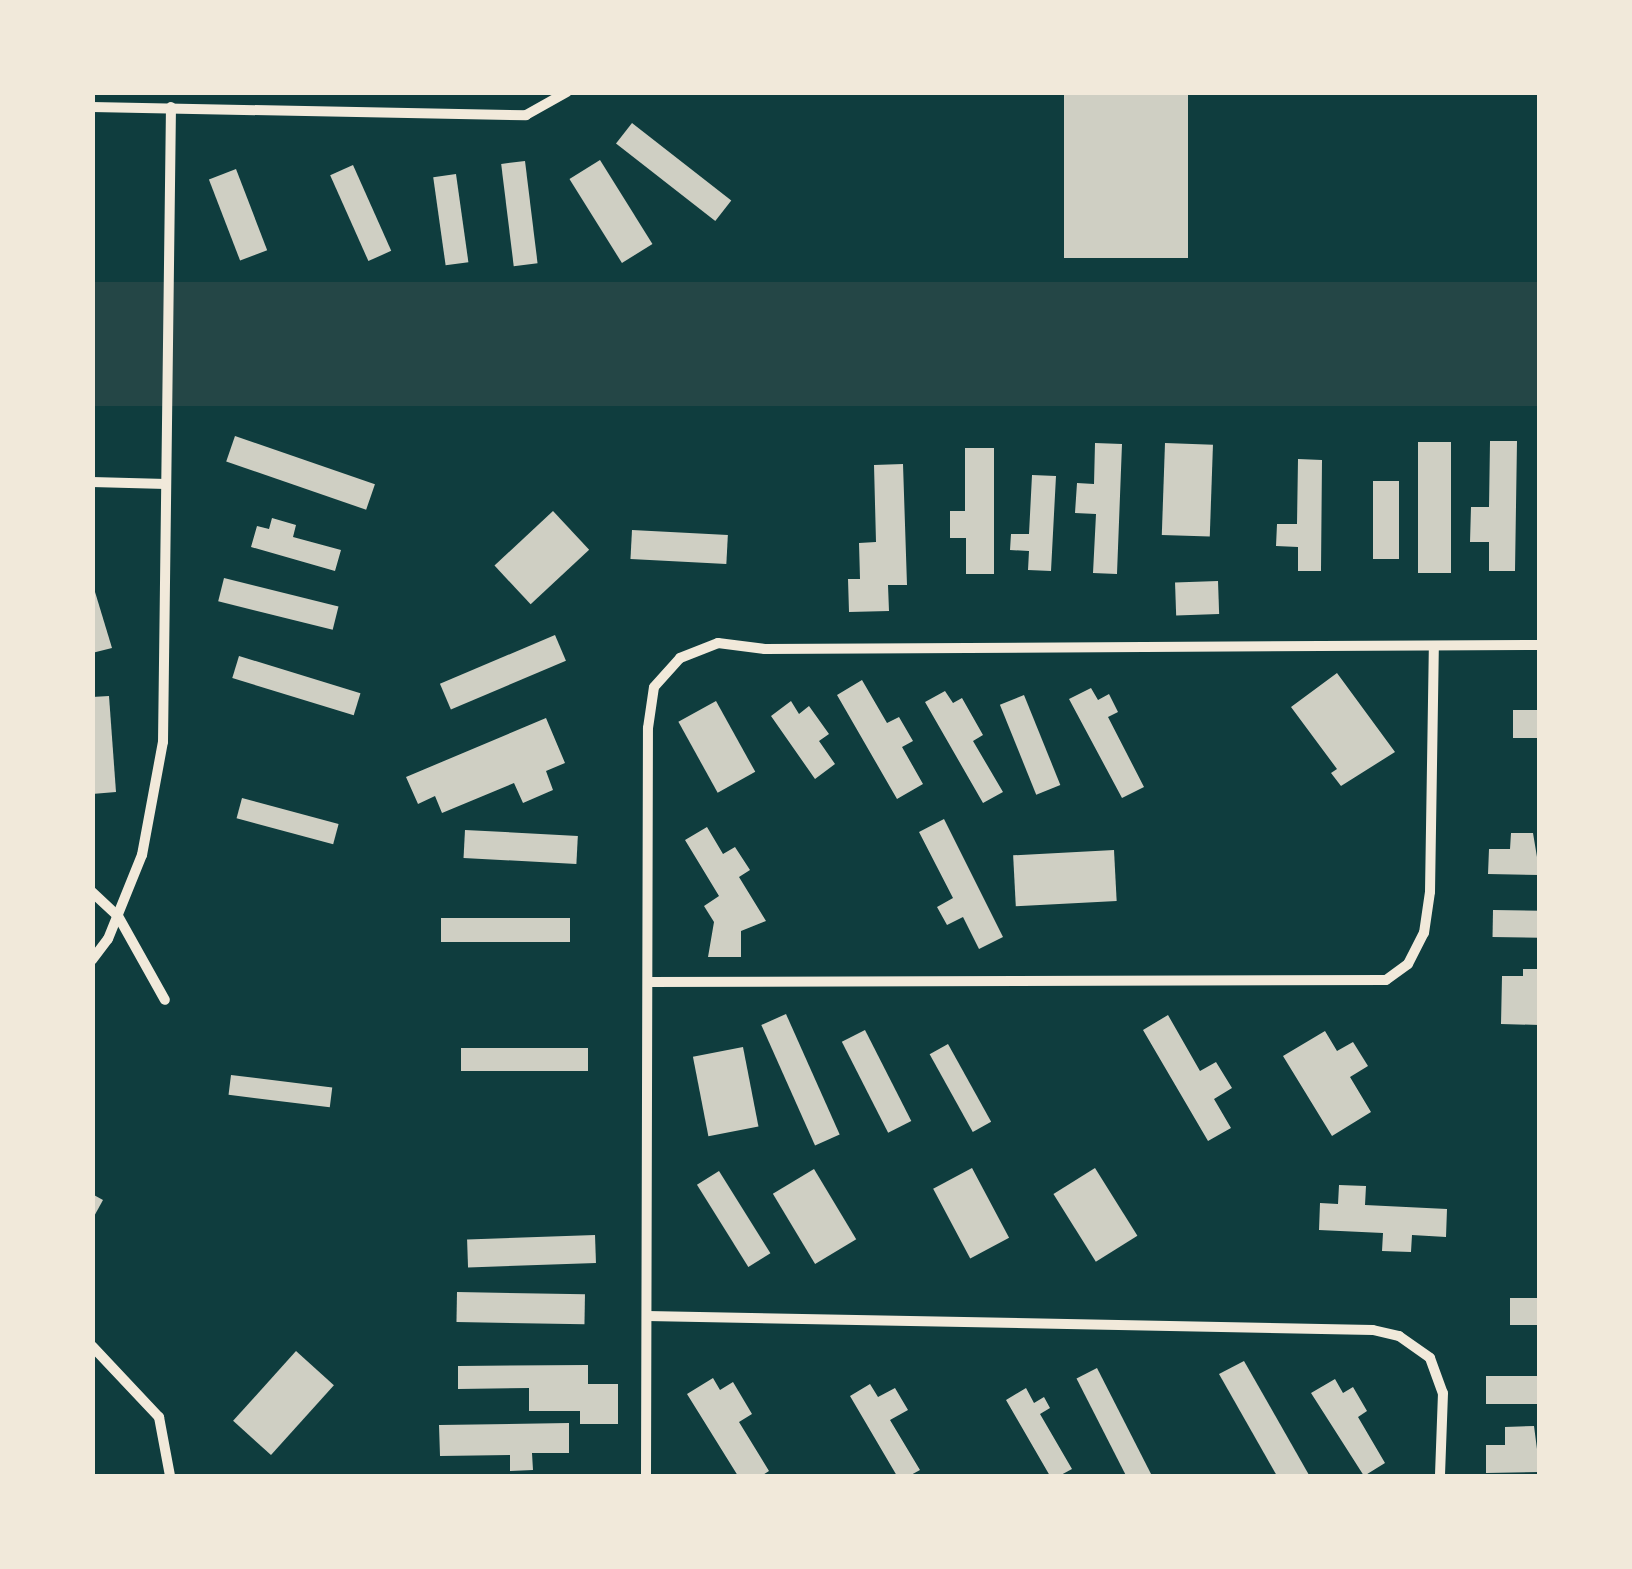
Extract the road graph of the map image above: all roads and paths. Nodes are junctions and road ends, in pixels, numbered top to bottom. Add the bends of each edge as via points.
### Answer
1 (567, 92) edge
2 (172, 106) junction
3 (92, 108) edge
4 (92, 482) edge
5 (166, 484) junction
6 (1540, 645) edge
7 (1434, 646) junction
8 (92, 892) edge
9 (118, 916) junction
10 (92, 960) edge
11 (648, 982) junction
12 (165, 1000) dead end
13 (647, 1316) junction
14 (92, 1346) edge
15 (170, 1476) edge
16 (646, 1476) edge
17 (1440, 1476) edge

1 - 2 street via 526,115
2 - 3 street
2 - 5 street
4 - 5 street
5 - 9 street via 163,742 142,854
6 - 7 street
7 - 11 street via 1430,892 1416,948 1386,980
7 - 11 street via 765,649 718,643 680,658 654,687 648,728
8 - 9 street
9 - 10 street
9 - 12 street
11 - 13 street
13 - 16 street
13 - 17 street via 1374,1330 1399,1336 1430,1358 1443,1393
14 - 15 street via 159,1417

